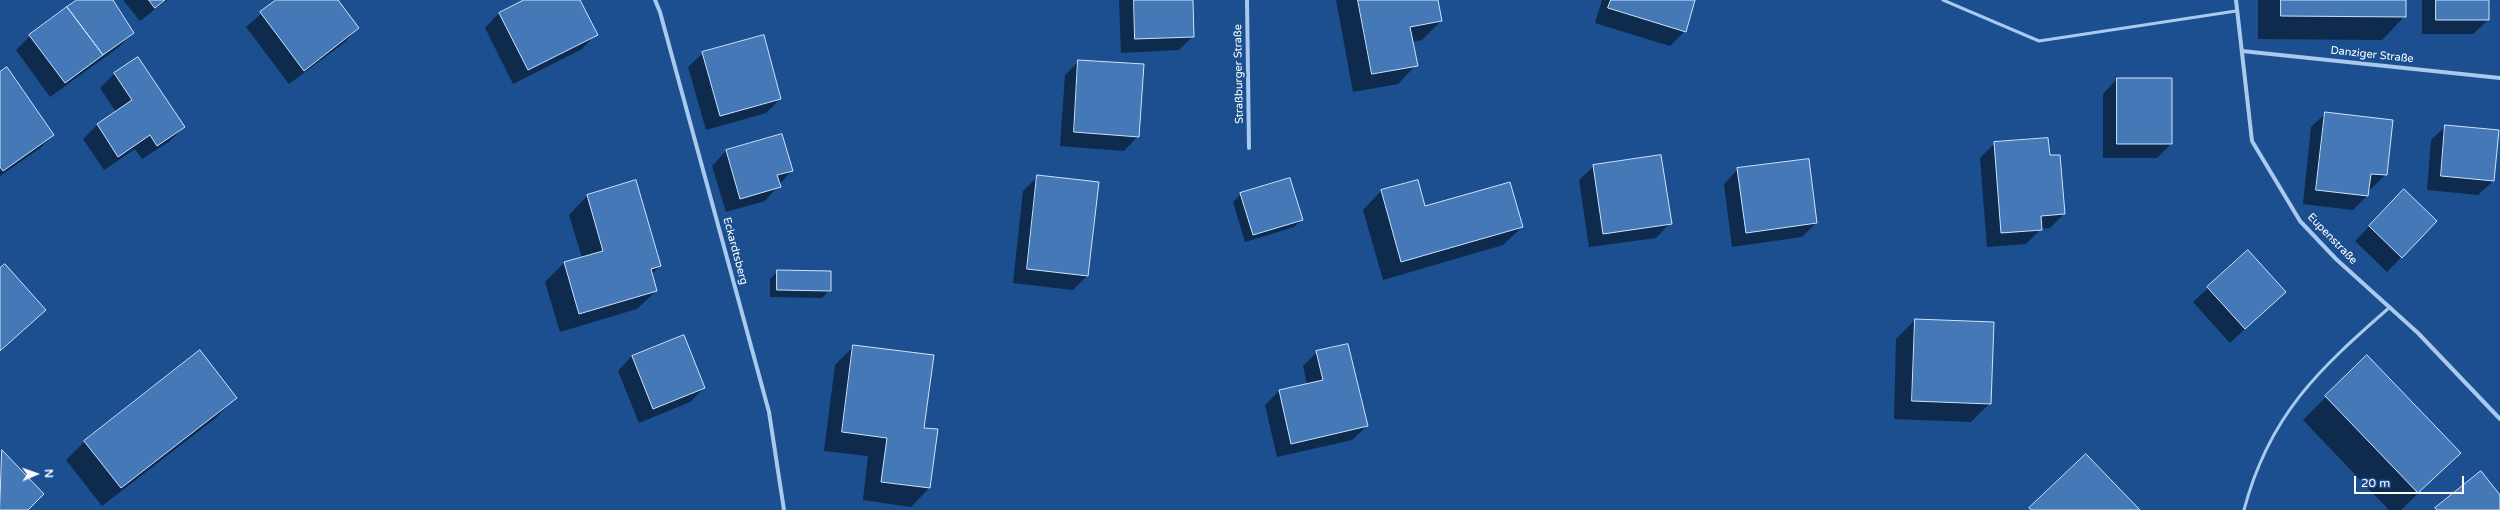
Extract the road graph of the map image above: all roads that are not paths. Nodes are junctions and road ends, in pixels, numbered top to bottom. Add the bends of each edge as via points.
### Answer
1 (655, 0) edge
2 (1247, 0) edge
3 (1943, 0) edge
4 (2236, 0) edge
5 (2236, 11) junction
6 (2242, 51) junction
7 (2500, 78) edge
8 (1249, 148) dead end
9 (2390, 307) junction
10 (2500, 419) edge
11 (784, 510) edge
12 (2244, 510) edge

1 - 11 street, Eckardtsberg via 769,412
2 - 8 street, Straßburger Straße
3 - 5 lane via 2039,41
4 - 5 street, Eupenstraße
5 - 6 street, Eupenstraße
6 - 7 street, Danziger Straße
6 - 9 street, Eupenstraße via 2252,140 2300,221 2336,259
9 - 10 street, Eupenstraße
9 - 12 lane via 2332,358 2298,396 2268,444 2252,479

